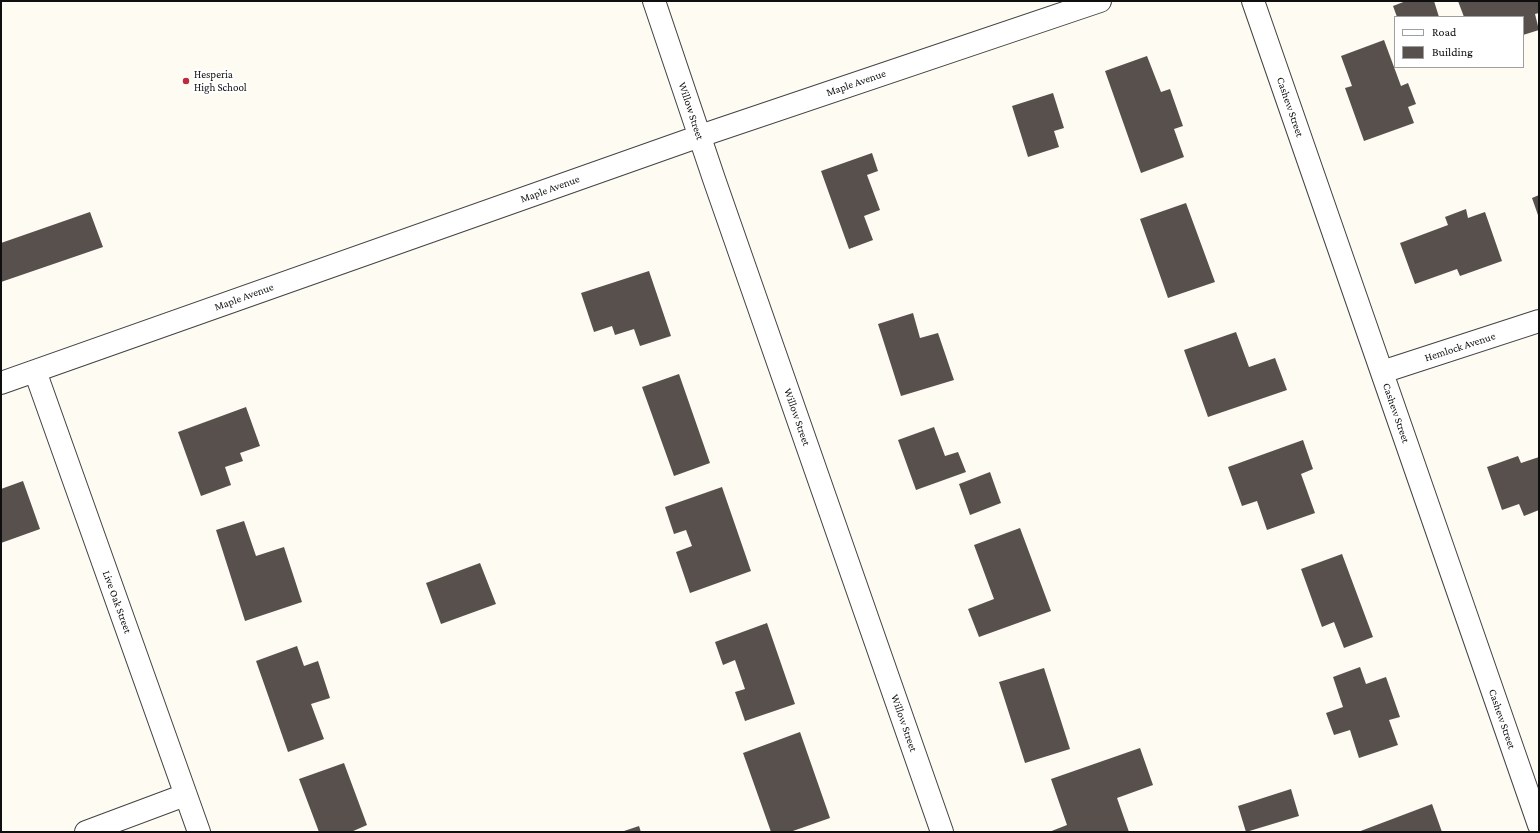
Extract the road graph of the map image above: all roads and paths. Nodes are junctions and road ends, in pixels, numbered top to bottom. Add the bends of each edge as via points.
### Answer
1 (654, 1) edge
2 (1100, 1) edge
3 (1253, 1) edge
4 (700, 136) junction
5 (1539, 321) edge
6 (35, 372) junction
7 (1382, 372) junction
8 (1, 383) edge
9 (185, 795) junction
10 (1539, 825) edge
11 (86, 832) edge
12 (199, 832) edge
13 (942, 832) edge

1 - 4 street, Willow Street
2 - 4 street, Maple Avenue
3 - 7 street, Cashew Street
4 - 6 street, Maple Avenue
4 - 13 street, Willow Street
5 - 7 street, Hemlock Avenue
6 - 8 street, Maple Avenue
6 - 9 street, Live Oak Street
7 - 10 street, Cashew Street
9 - 11 street
9 - 12 street, Live Oak Street

